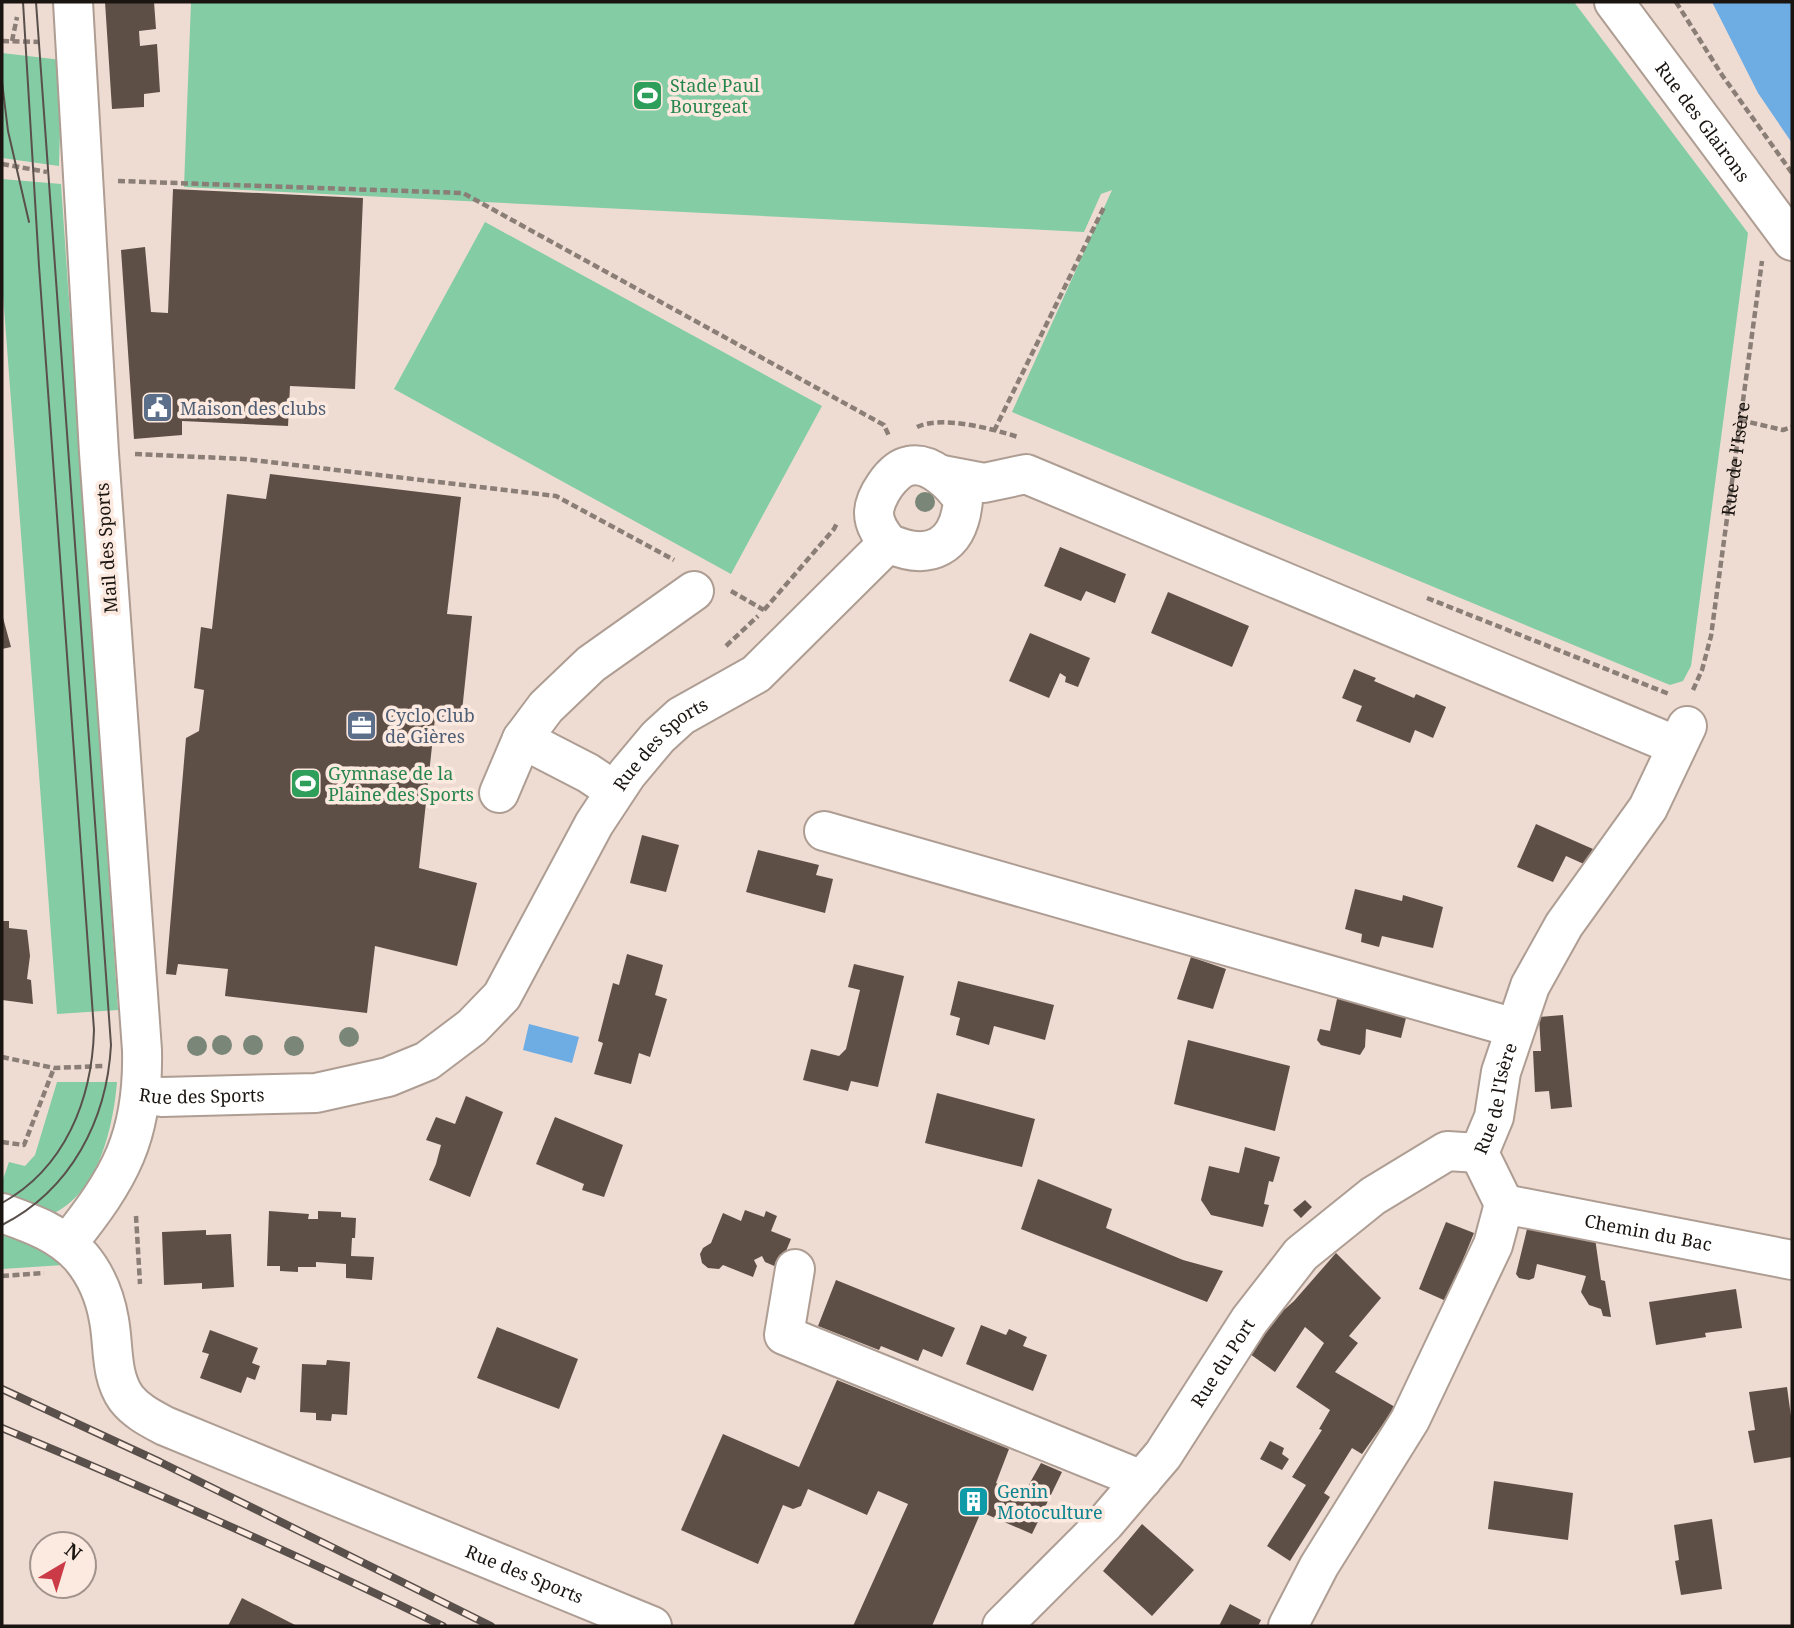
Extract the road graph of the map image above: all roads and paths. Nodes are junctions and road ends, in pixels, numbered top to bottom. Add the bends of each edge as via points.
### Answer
1 (73, 2) edge
2 (1614, 2) edge
3 (1676, 2) edge
4 (16, 17) dead end
5 (12, 41) dead end
6 (2, 164) edge
7 (1792, 173) edge
8 (83, 179) junction
9 (1105, 205) dead end
10 (1789, 237) edge
11 (1740, 420) junction
12 (1792, 427) edge
13 (995, 430) dead end
14 (891, 440) dead end
15 (99, 453) junction
16 (942, 475) junction
17 (834, 529) dead end
18 (888, 543) junction
19 (700, 581) junction
20 (764, 610) junction
21 (721, 650) dead end
22 (1684, 723) junction
23 (522, 739) junction
24 (615, 791) junction
25 (499, 793) dead end
26 (824, 831) dead end
27 (1515, 1028) junction
28 (2, 1057) edge
29 (54, 1068) junction
30 (142, 1079) junction
31 (2, 1142) edge
32 (1479, 1153) junction
33 (1504, 1204) junction
34 (2, 1213) edge
35 (66, 1244) junction
36 (1792, 1260) edge
37 (795, 1269) dead end
38 (1142, 1480) junction
39 (652, 1626) edge
40 (1002, 1626) edge
41 (1288, 1626) edge

1 - 8 street, Mail des Sports
2 - 10 street, Rue des Glairons
3 - 7 path
4 - 5 path
6 - 8 path
8 - 14 path via 463,192 884,425
8 - 15 street, Mail des Sports
9 - 13 path
10 - 11 path, Rue de l'Isère via 1763,253
11 - 12 path via 1783,430
11 - 22 path, Rue de l'Isère via 1711,636
15 - 19 path via 244,459 556,496
15 - 30 street, Mail des Sports
16 - 18 street via 909,466 894,474 876,500 874,514
16 - 18 street via 963,500 951,537 929,551 915,552
16 - 22 street via 984,483 1026,474
17 - 20 path
18 - 24 street, Rue des Sports via 756,674 681,716
19 - 20 path
19 - 23 street via 591,664 546,707
20 - 21 path
22 - 27 street, Rue de l'Isère via 1648,808 1563,925 1530,986
23 - 24 street
23 - 25 street
24 - 30 street, Rue des Sports via 502,996 428,1061 388,1077 316,1093 162,1097
26 - 27 street
27 - 32 street, Rue de l'Isère via 1501,1072 1494,1117
28 - 29 path
29 - 30 path
29 - 31 path via 24,1145
30 - 35 street, Rue des Sports via 136,1125 125,1159 94,1210
32 - 33 street, Rue de l'Isère
32 - 38 street, Rue du Port via 1447,1152 1373,1196 1301,1254 1249,1321
33 - 36 street, Chemin du Bac
33 - 41 street via 1493,1244 1410,1420 1319,1566
34 - 35 street
35 - 39 street, Rue des Sports via 98,1283 118,1383 142,1413 164,1426
37 - 38 street via 784,1335
38 - 40 street, Rue du Port

